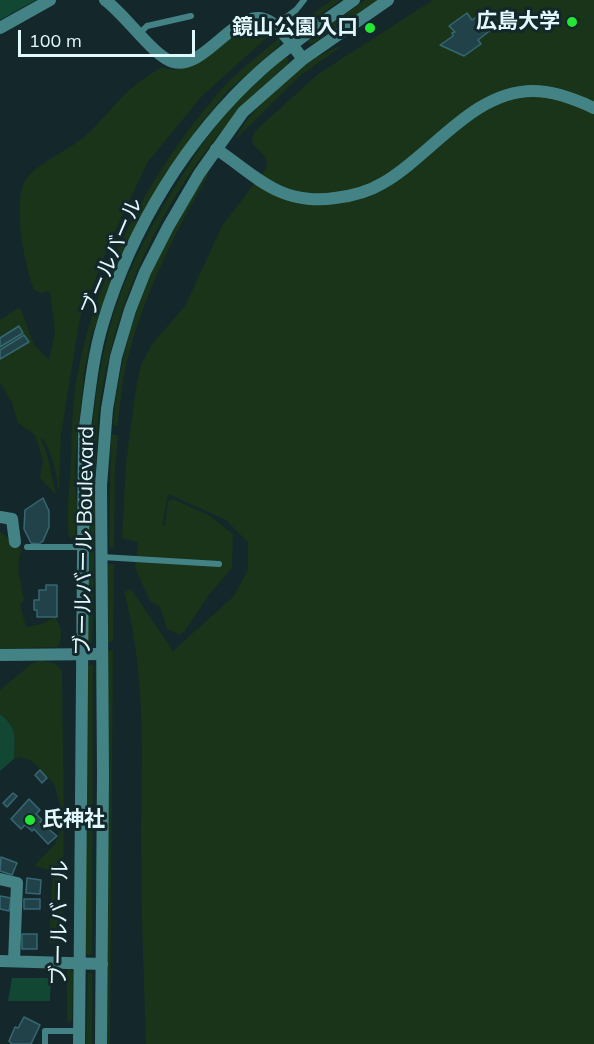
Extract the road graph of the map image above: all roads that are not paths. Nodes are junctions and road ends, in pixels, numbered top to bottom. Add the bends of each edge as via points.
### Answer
1 (50, 0) edge
2 (105, 0) edge
3 (304, 0) edge
4 (354, 0) edge
5 (388, 0) edge
6 (191, 16) dead end
7 (276, 26) junction
8 (0, 28) edge
9 (140, 33) junction
10 (291, 44) junction
11 (303, 59) junction
12 (594, 108) edge
13 (216, 149) junction
14 (0, 517) edge
15 (15, 542) dead end
16 (27, 547) dead end
17 (82, 547) junction
18 (102, 557) junction
19 (219, 564) dead end
20 (82, 654) junction
21 (102, 654) junction
22 (0, 655) edge
23 (0, 879) edge
24 (0, 961) edge
25 (14, 961) junction
26 (79, 963) junction
27 (102, 964) junction
28 (79, 1038) edge
29 (45, 1044) edge
30 (101, 1044) edge

1 - 8 street
2 - 9 street
3 - 7 lane
4 - 10 street, ブールバール
5 - 11 street, ブールバール Boulevard
6 - 9 lane via 147,26
7 - 9 street via 267,20 247,20 194,59 176,63
7 - 10 street
10 - 11 street
10 - 17 street, ブールバール via 229,101 201,134 153,207 129,257 103,324 94,365 84,435
11 - 13 street, ブールバール Boulevard via 243,112
12 - 13 street via 573,98 533,91 495,99 446,132 385,182 359,194 327,200 281,192
13 - 18 street, ブールバール Boulevard via 145,272 116,357 101,485
14 - 15 street via 12,519
16 - 17 lane
17 - 20 street, ブールバール
18 - 19 lane
18 - 21 street, ブールバール Boulevard
20 - 21 street
20 - 22 street
20 - 26 street, ブールバール
21 - 27 street, ブールバール Boulevard
23 - 25 street via 17,883
24 - 25 street
25 - 26 street
26 - 27 street
26 - 28 street, ブールバール
27 - 30 street, ブールバール Boulevard
28 - 29 lane via 45,1031

